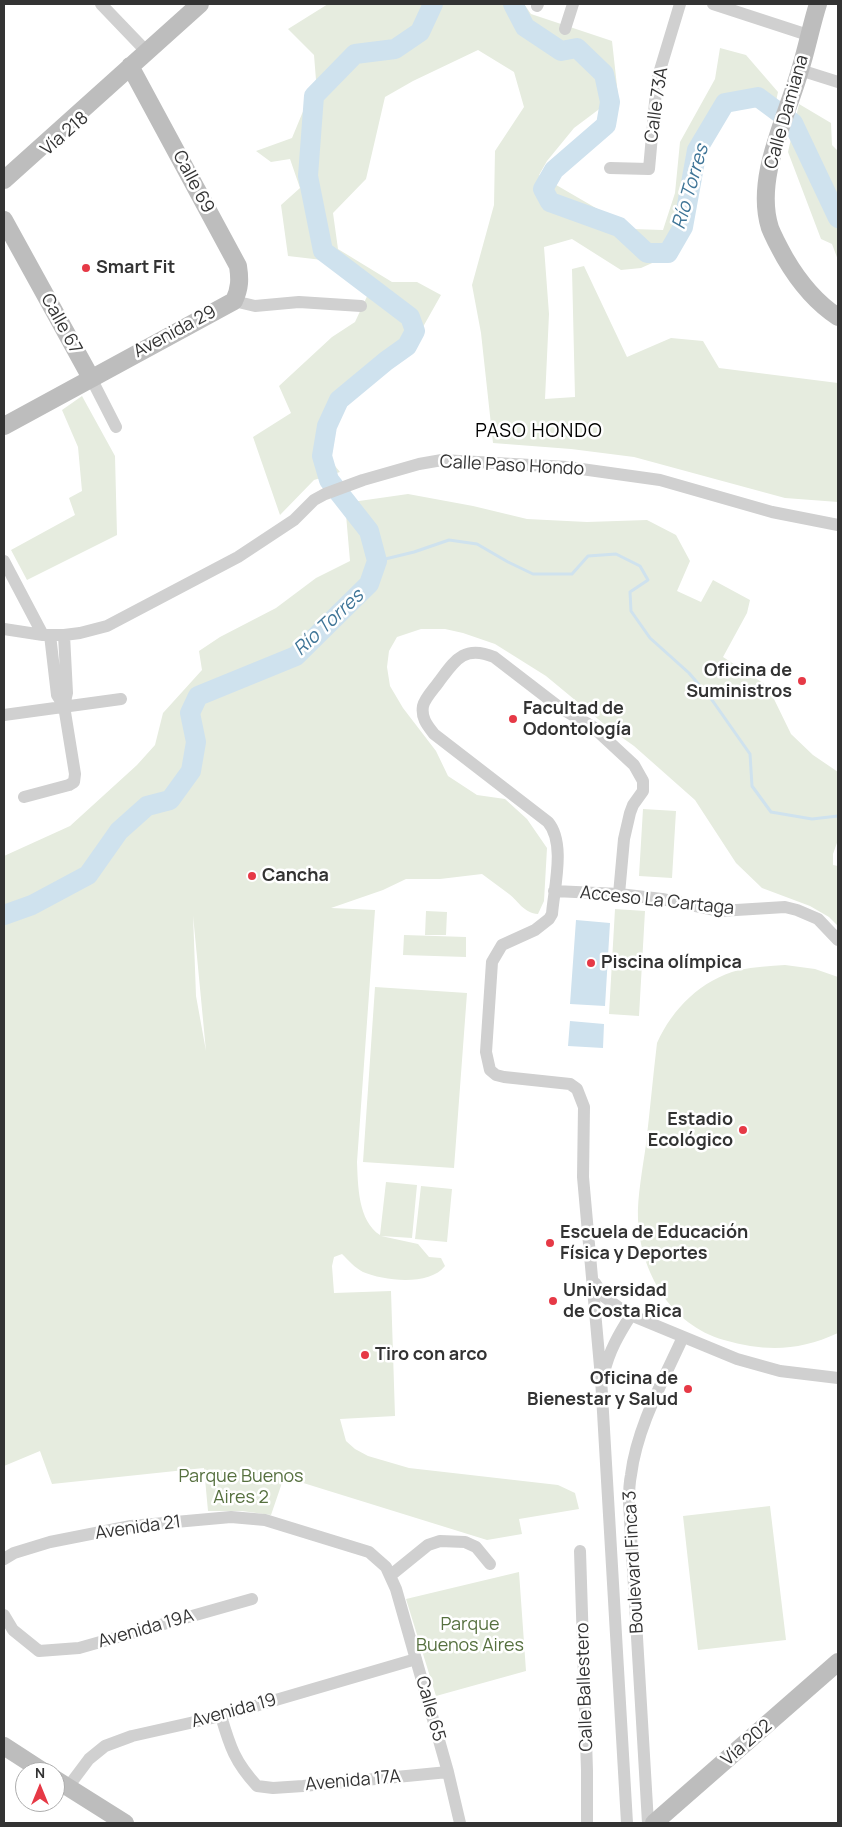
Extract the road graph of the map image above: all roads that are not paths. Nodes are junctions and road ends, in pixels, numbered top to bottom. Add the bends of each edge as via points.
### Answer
1 (101, 4) edge
2 (200, 4) edge
3 (574, 4) edge
4 (680, 4) edge
5 (713, 4) edge
6 (818, 4) edge
7 (565, 29) dead end
8 (808, 35) junction
9 (146, 52) junction
10 (800, 70) junction
11 (126, 71) junction
12 (838, 82) edge
13 (610, 168) dead end
14 (4, 180) edge
15 (4, 190) edge
16 (4, 220) edge
17 (234, 300) junction
18 (362, 306) dead end
19 (838, 316) edge
20 (91, 378) junction
21 (4, 426) edge
22 (116, 427) dead end
23 (838, 525) edge
24 (4, 561) edge
25 (4, 628) edge
26 (47, 635) junction
27 (64, 635) junction
28 (121, 699) dead end
29 (64, 706) junction
30 (4, 714) edge
31 (24, 797) dead end
32 (554, 891) junction
33 (619, 894) junction
34 (838, 940) edge
35 (593, 1280) junction
36 (632, 1315) junction
37 (683, 1337) junction
38 (838, 1378) edge
39 (601, 1383) junction
40 (580, 1551) dead end
41 (4, 1559) edge
42 (490, 1564) dead end
43 (389, 1571) junction
44 (252, 1599) dead end
45 (4, 1616) edge
46 (416, 1659) junction
47 (838, 1662) edge
48 (221, 1716) junction
49 (4, 1746) edge
50 (29, 1762) edge
51 (448, 1772) junction
52 (65, 1780) edge
53 (65, 1785) edge
54 (125, 1823) edge
55 (460, 1823) edge
56 (587, 1823) edge
57 (627, 1823) edge
58 (648, 1823) edge
59 (654, 1823) edge

1 - 9 street
2 - 9 main road, Vía 218
3 - 7 street
4 - 13 street, Calle 73A via 656,80 649,169
5 - 8 street
6 - 8 main road, Calle Damiana
8 - 10 main road, Calle Damiana
9 - 11 main road, Vía 218
10 - 12 street
10 - 19 main road, Calle Damiana via 770,162 766,206 770,227 791,268 808,292
11 - 14 main road, Vía 218
11 - 15 main road, Vía 218 via 103,100
11 - 17 main road, Calle 69 via 238,266 240,280
16 - 20 main road, Calle 67
17 - 18 street, Avenida 29 via 255,306 299,302
17 - 20 main road, Avenida 29
20 - 21 main road, Avenida 29
20 - 22 street, Calle 67
23 - 27 street, Calle Paso Hondo via 772,512 660,480 567,467 442,460 363,480 325,494 294,520 238,557 107,626
24 - 26 street
25 - 26 street, Calle Paso Hondo
26 - 27 street, Calle Paso Hondo
26 - 29 street via 57,695
27 - 29 street via 67,693
28 - 29 street
29 - 30 street
29 - 31 street via 74,782
32 - 33 street, Acceso La Cartaga
32 - 33 street via 558,854 554,829 434,734 425,722 425,700 461,656 473,653 494,657 559,707 593,727 634,765 644,781 643,791 630,813
32 - 35 street, Boulevard Finca 3 via 549,919 535,930 502,945 492,962 487,1063 490,1070 504,1078 570,1084 581,1096 585,1117 583,1177
33 - 34 street, Acceso La Cartaga via 675,900 720,911 785,907 818,919
35 - 36 street via 603,1296
35 - 39 street, Boulevard Finca 3
36 - 37 street
36 - 39 street, Boulevard Finca 3 via 610,1352
37 - 38 street via 780,1371
37 - 58 street, Boulevard Finca 3 via 637,1446 628,1502
39 - 57 street, Boulevard Finca 3
40 - 56 street, Calle Ballestero
41 - 43 street, Avenida 21 via 50,1542 131,1526 231,1517 265,1520 369,1552
42 - 43 street via 476,1547 464,1542 440,1541 428,1545
43 - 46 street, Calle 65
44 - 45 street, Avenida 19A via 79,1648 39,1651 13,1630
46 - 48 street, Avenida 19
46 - 51 street, Calle 65
47 - 59 main road, Vía 202
48 - 51 street, Avenida 17A via 232,1752 242,1770 257,1786 303,1786
48 - 52 street, Avenida 19 via 132,1736 105,1746
49 - 50 main road
51 - 55 street, Calle 65
53 - 54 main road

